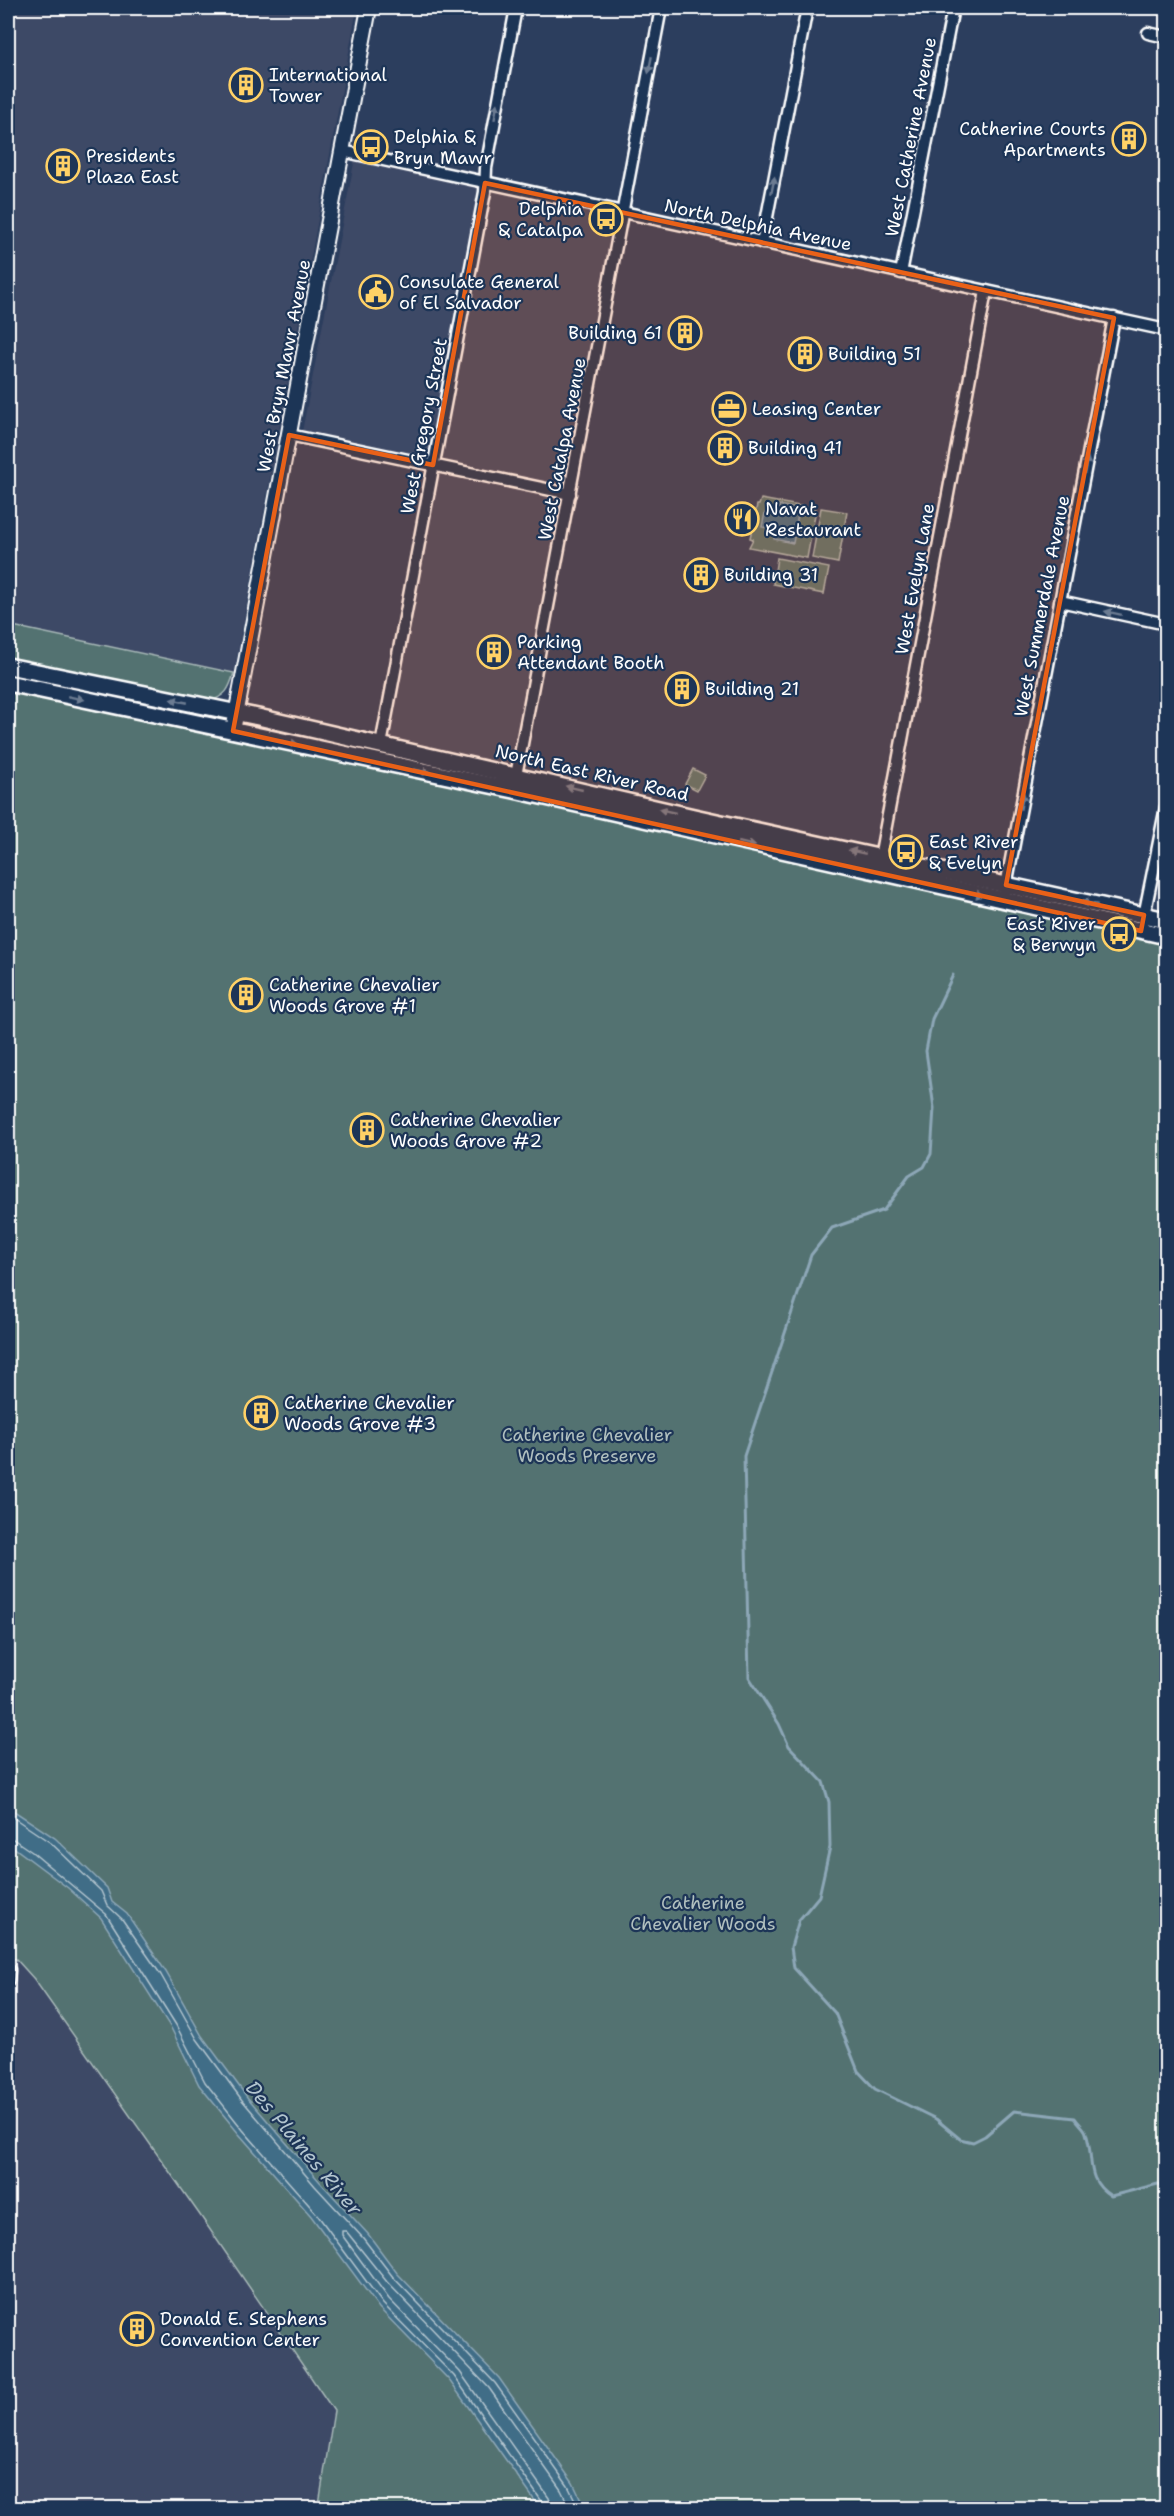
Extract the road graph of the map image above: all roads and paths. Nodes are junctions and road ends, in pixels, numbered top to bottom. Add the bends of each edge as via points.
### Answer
1 (369, 8) edge
2 (516, 8) edge
3 (661, 8) edge
4 (807, 8) edge
5 (953, 8) edge
6 (1148, 33) dead end
7 (1167, 37) edge
8 (342, 151) junction
9 (485, 183) junction
10 (623, 213) junction
11 (762, 243) junction
12 (901, 273) junction
13 (986, 291) junction
14 (1114, 318) junction
15 (1167, 330) edge
16 (289, 435) junction
17 (433, 465) junction
18 (570, 494) junction
19 (1060, 601) junction
20 (1167, 624) edge
21 (8, 666) edge
22 (8, 683) edge
23 (237, 713) junction
24 (233, 731) junction
25 (381, 745) junction
26 (515, 783) junction
27 (1167, 807) edge
28 (879, 865) junction
29 (1004, 892) junction
30 (1144, 915) junction
31 (1167, 920) edge
32 (1141, 931) junction
33 (1167, 936) edge

1 - 8 street, West Bryn Mawr Avenue
9 -> 2 street, West Gregory Street
3 -> 10 street, West Catalpa Avenue
11 -> 4 street
5 - 12 street, West Catherine Avenue
6 - 7 street
8 - 9 street, North Delphia Avenue
8 - 16 street, West Bryn Mawr Avenue
9 - 10 street, North Delphia Avenue
9 - 17 street, West Gregory Street
10 - 11 street, North Delphia Avenue
10 - 18 street, West Catalpa Avenue
11 - 12 street, North Delphia Avenue
12 - 13 street, North Delphia Avenue
13 - 14 street, North Delphia Avenue
13 - 28 street, West Evelyn Lane
14 - 15 street, North Delphia Avenue
19 -> 14 street, West Summerdale Avenue
16 - 17 street
16 - 23 street, West Bryn Mawr Avenue
17 - 18 street
17 - 25 street, West Gregory Street
18 - 26 street, West Catalpa Avenue
20 -> 19 street
29 -> 19 street, West Summerdale Avenue
23 -> 21 main road, North East River Road
22 -> 24 main road, North East River Road
23 - 24 street, West Bryn Mawr Avenue
23 - 25 main road, North East River Road
24 -> 26 main road, North East River Road
25 - 26 main road, North East River Road
26 - 28 main road, North East River Road
27 - 30 street
28 - 29 main road, North East River Road
30 -> 29 main road, North East River Road
29 - 32 main road, North East River Road
30 - 31 main road, North East River Road
30 - 32 street
32 - 33 main road, North East River Road

